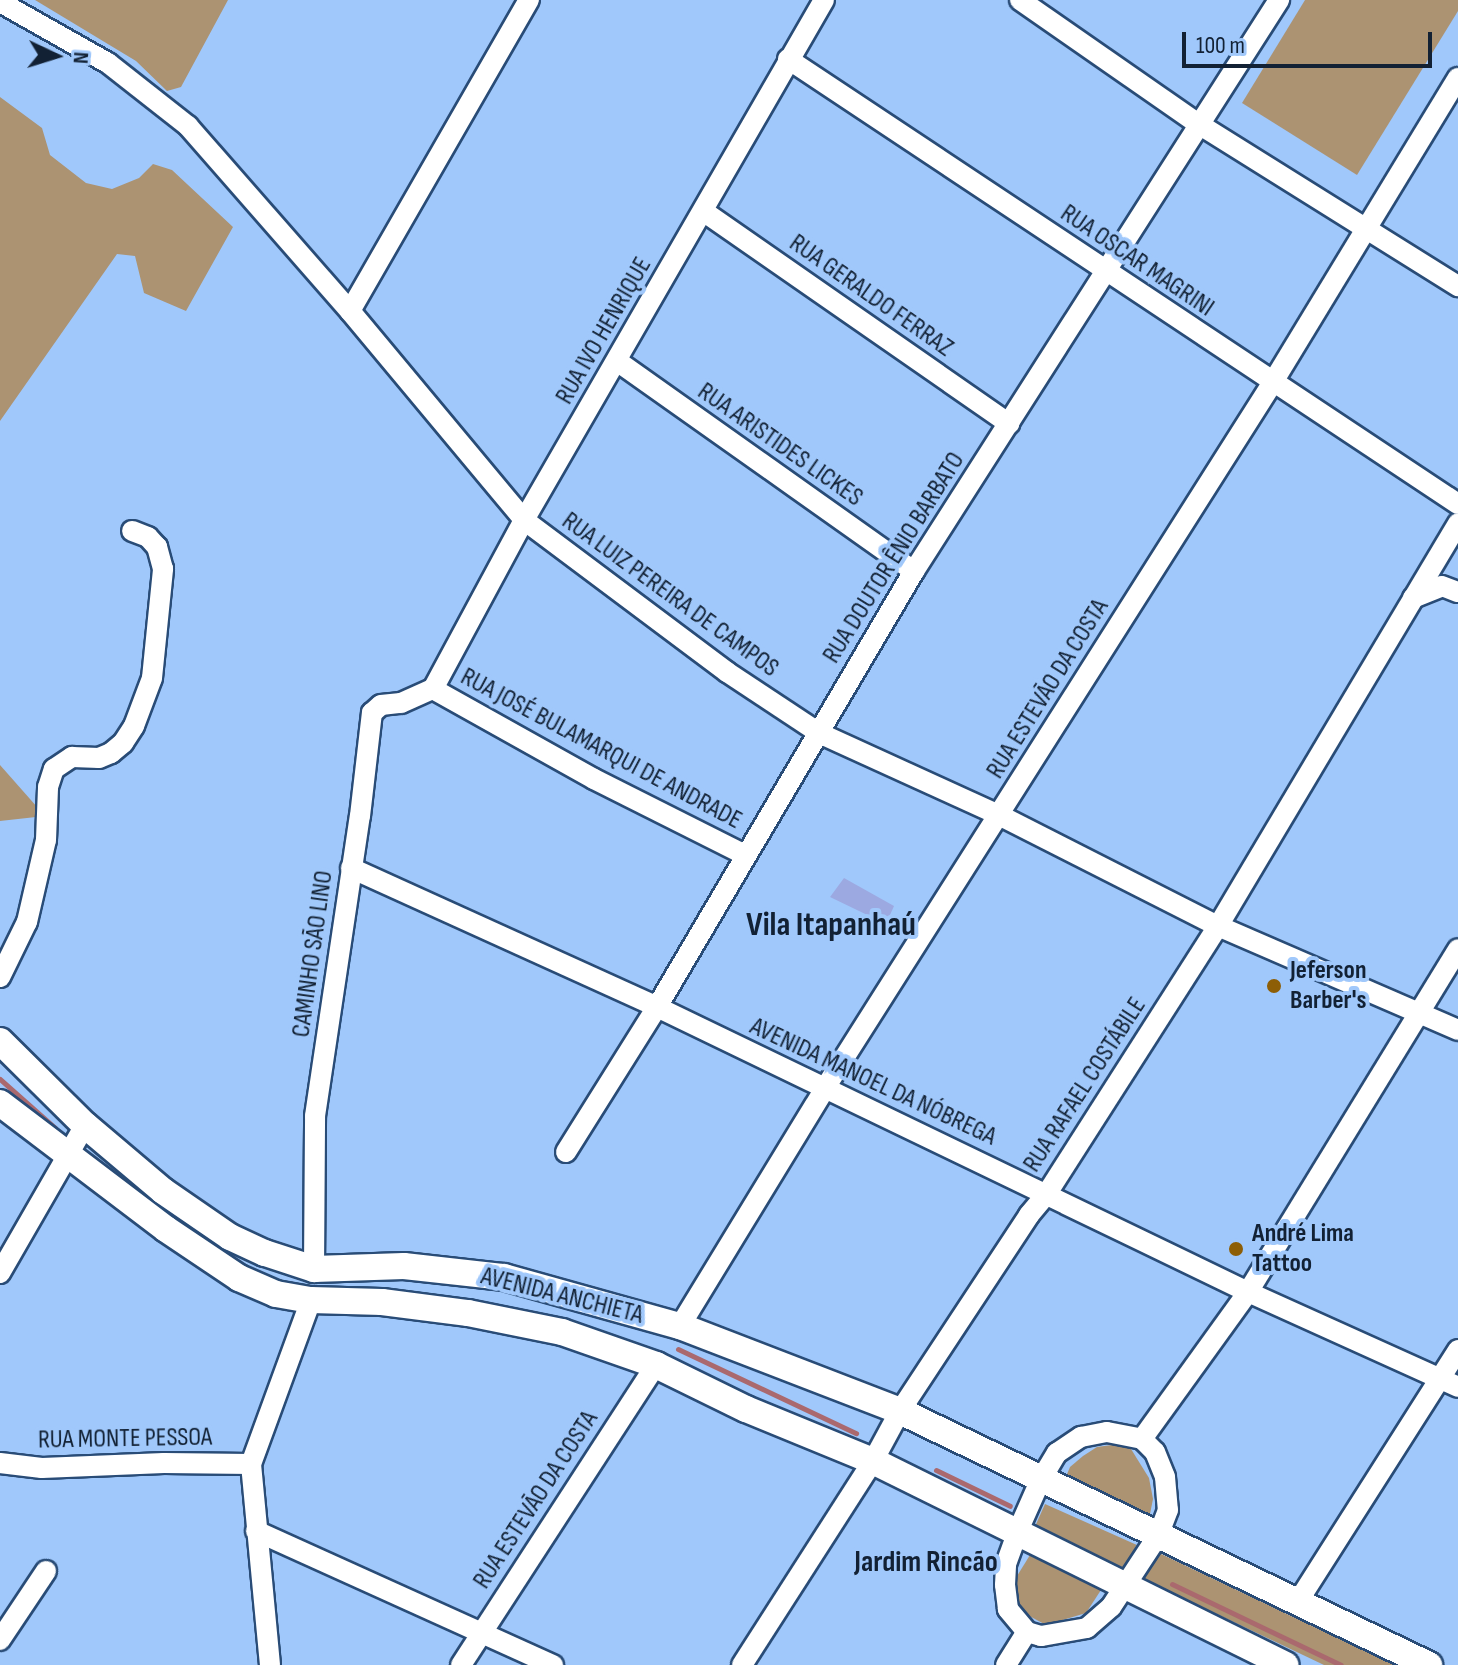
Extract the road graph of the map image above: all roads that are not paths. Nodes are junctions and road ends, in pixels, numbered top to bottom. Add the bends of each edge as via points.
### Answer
1 (529, 0) edge
2 (824, 0) edge
3 (1020, 0) edge
4 (1279, 0) edge
5 (0, 2) edge
6 (788, 59) junction
7 (1457, 81) edge
8 (1197, 123) junction
9 (703, 211) junction
10 (1367, 230) junction
11 (1107, 273) junction
12 (1458, 286) edge
13 (350, 311) junction
14 (617, 361) junction
15 (1273, 382) junction
16 (1009, 424) junction
17 (1458, 504) edge
18 (524, 520) junction
19 (1458, 523) edge
20 (132, 531) dead end
21 (914, 571) junction
22 (1458, 592) edge
23 (1413, 598) junction
24 (433, 689) junction
25 (819, 733) junction
26 (999, 815) junction
27 (745, 855) junction
28 (351, 868) junction
29 (1218, 926) junction
30 (1458, 949) edge
31 (0, 977) edge
32 (657, 1007) junction
33 (1418, 1013) junction
34 (1458, 1030) edge
35 (0, 1041) edge
36 (825, 1088) junction
37 (0, 1103) edge
38 (85, 1125) junction
39 (566, 1152) dead end
40 (67, 1155) junction
41 (1046, 1195) junction
42 (314, 1269) junction
43 (0, 1273) edge
44 (1248, 1292) junction
45 (311, 1300) junction
46 (680, 1326) junction
47 (1458, 1350) edge
48 (656, 1365) junction
49 (1450, 1383) edge
50 (900, 1411) junction
51 (1142, 1439) junction
52 (873, 1461) junction
53 (0, 1463) edge
54 (251, 1464) junction
55 (1040, 1481) junction
56 (256, 1531) junction
57 (1017, 1533) junction
58 (1159, 1534) junction
59 (46, 1571) dead end
60 (1124, 1587) junction
61 (1297, 1603) junction
62 (481, 1632) junction
63 (1027, 1632) junction
64 (0, 1640) edge
65 (1269, 1662) edge
66 (270, 1665) edge
67 (461, 1665) edge
68 (553, 1665) edge
69 (742, 1665) edge
70 (1006, 1665) edge
71 (1429, 1665) edge

1 - 13 street
2 - 6 street, RUA IVO HENRIQUE
3 - 8 street
4 - 8 street, RUA DOUTOR ÊNIO BARBATO
5 - 13 street, RUA LUIZ PEREIRA DE CAMPOS via 108,63 188,126
6 - 9 street, RUA IVO HENRIQUE
6 - 11 street, RUA OSCAR MAGRINI
7 - 10 street, RUA ESTEVÃO DA COSTA
8 - 10 street
8 - 11 street, RUA DOUTOR ÊNIO BARBATO
9 - 14 street, RUA IVO HENRIQUE
9 - 16 street, RUA GERALDO FERRAZ
10 - 12 street
10 - 15 street, RUA ESTEVÃO DA COSTA
11 - 15 street, RUA OSCAR MAGRINI
11 - 16 street, RUA DOUTOR ÊNIO BARBATO
13 - 18 street, RUA LUIZ PEREIRA DE CAMPOS
14 - 18 street, RUA IVO HENRIQUE
14 - 21 street, RUA ARISTIDES LICKES
15 - 17 street, RUA OSCAR MAGRINI
15 - 26 street, RUA ESTEVÃO DA COSTA
16 - 21 street, RUA DOUTOR ÊNIO BARBATO
18 - 24 street, RUA IVO HENRIQUE
18 - 25 street, RUA LUIZ PEREIRA DE CAMPOS via 727,672
19 - 23 street, RUA RAFAEL COSTÁBILE
20 - 31 street via 157,547 163,569 152,678 123,743 99,758 72,757 54,769 46,840 27,922
21 - 25 street, RUA DOUTOR ÊNIO BARBATO
22 - 23 street via 1437,587
23 - 29 street, RUA RAFAEL COSTÁBILE
24 - 27 street, RUA JOSÉ BULAMARQUI DE ANDRADE
24 - 28 street, CAMINHO SÃO LINO via 381,705 372,713
25 - 26 street, RUA LUIZ PEREIRA DE CAMPOS
25 - 27 street, RUA DOUTOR ÊNIO BARBATO
26 - 29 street, RUA LUIZ PEREIRA DE CAMPOS
26 - 36 street, RUA ESTEVÃO DA COSTA
27 - 32 street, RUA DOUTOR ÊNIO BARBATO
28 - 32 street, AVENIDA MANOEL DA NÓBREGA
28 - 42 street, CAMINHO SÃO LINO via 315,1116
29 - 33 street, RUA LUIZ PEREIRA DE CAMPOS
29 - 41 street, RUA RAFAEL COSTÁBILE
30 - 33 street
32 - 36 street, AVENIDA MANOEL DA NÓBREGA
32 - 39 street, RUA DOUTOR ÊNIO BARBATO
33 - 34 street, RUA LUIZ PEREIRA DE CAMPOS
33 - 44 street
35 - 38 main road, AVENIDA ANCHIETA
36 - 41 street, AVENIDA MANOEL DA NÓBREGA
36 - 46 street, RUA ESTEVÃO DA COSTA
37 - 40 main road, AVENIDA ANCHIETA
38 - 40 street
38 - 42 main road, AVENIDA ANCHIETA via 163,1191 230,1237
40 - 43 street
40 - 45 main road, AVENIDA ANCHIETA via 239,1278 276,1294
41 - 44 street, AVENIDA MANOEL DA NÓBREGA
41 - 50 street, RUA RAFAEL COSTÁBILE
42 - 46 main road, AVENIDA ANCHIETA via 404,1266 490,1275
44 - 49 street, AVENIDA MANOEL DA NÓBREGA
44 - 51 street
45 - 48 main road, AVENIDA ANCHIETA via 468,1313 562,1332
45 - 54 street
46 - 50 main road, AVENIDA ANCHIETA
47 - 49 street
48 - 52 main road, AVENIDA ANCHIETA
48 - 62 street, RUA ESTEVÃO DA COSTA
49 - 61 street
50 - 52 street, RUA RAFAEL COSTÁBILE
50 - 55 main road, AVENIDA ANCHIETA
51 - 55 street via 1107,1432 1081,1437 1057,1453
51 - 58 street via 1155,1452 1165,1477 1168,1510
52 - 57 main road, AVENIDA ANCHIETA
52 - 69 street, RUA RAFAEL COSTÁBILE
53 - 54 street, RUA MONTE PESSOA via 42,1468
54 - 56 street
55 - 57 street
55 - 58 main road, AVENIDA ANCHIETA
56 - 62 street
56 - 66 street
57 - 60 main road, AVENIDA ANCHIETA
57 - 63 street via 1005,1585 1008,1609
58 - 60 street
58 - 61 main road, AVENIDA ANCHIETA
59 - 64 street
60 - 63 street via 1087,1628 1041,1636
60 - 65 main road, AVENIDA ANCHIETA
61 - 71 main road, AVENIDA ANCHIETA
62 - 67 street, RUA ESTEVÃO DA COSTA
62 - 68 street
63 - 70 street

